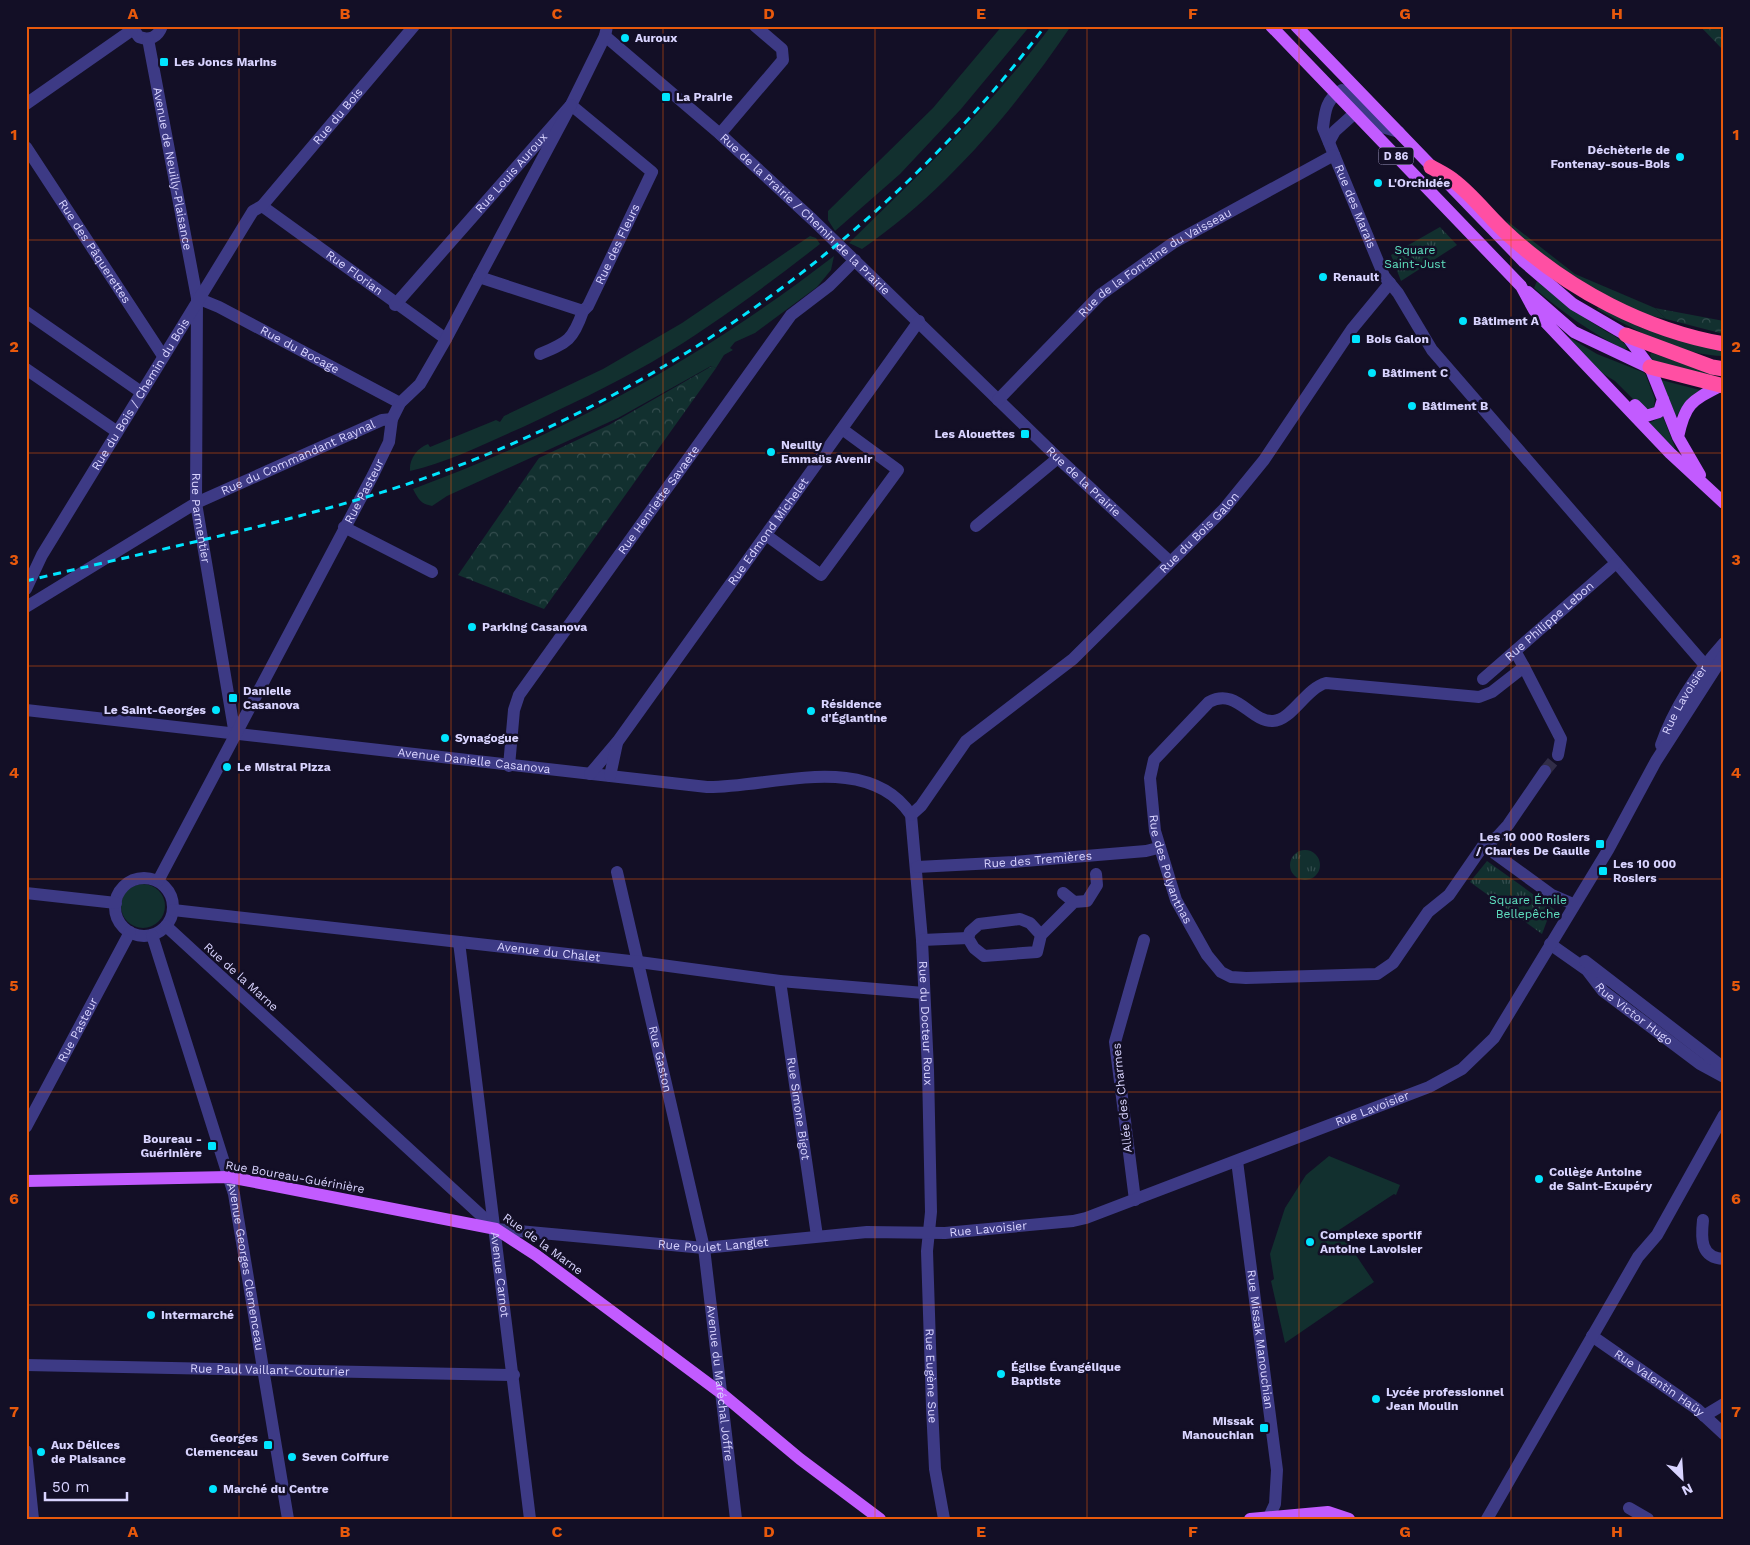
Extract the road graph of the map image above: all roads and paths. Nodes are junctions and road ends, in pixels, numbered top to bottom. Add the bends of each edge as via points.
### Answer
1 (162, 26) edge
2 (414, 26) edge
3 (755, 26) edge
4 (1271, 26) edge
5 (1296, 26) edge
6 (131, 28) edge
7 (606, 31) edge
8 (148, 39) junction
9 (1336, 93) junction
10 (26, 104) edge
11 (571, 105) junction
12 (1355, 113) junction
13 (1399, 132) junction
14 (720, 134) junction
15 (1329, 142) junction
16 (26, 147) edge
17 (1334, 155) junction
18 (1431, 167) junction
19 (262, 206) junction
20 (855, 260) junction
21 (479, 277) junction
22 (1390, 283) junction
23 (1521, 286) junction
24 (198, 298) junction
25 (395, 304) junction
26 (583, 311) junction
27 (26, 312) edge
28 (919, 321) junction
29 (1626, 335) junction
30 (446, 339) junction
31 (1724, 344) edge
32 (540, 354) dead end
33 (163, 356) junction
34 (1650, 367) junction
35 (26, 369) edge
36 (1724, 369) edge
37 (1602, 379) junction
38 (1722, 386) edge
39 (141, 392) junction
40 (1663, 399) junction
41 (998, 400) junction
42 (400, 404) junction
43 (392, 419) junction
44 (842, 428) junction
45 (116, 431) junction
46 (1678, 437) junction
47 (1058, 458) junction
48 (1707, 486) junction
49 (196, 503) junction
50 (1724, 503) edge
51 (976, 526) dead end
52 (344, 527) junction
53 (766, 535) junction
54 (1169, 562) junction
55 (1616, 563) junction
56 (432, 572) dead end
57 (26, 589) edge
58 (26, 607) edge
59 (1724, 643) edge
60 (1515, 651) junction
61 (1724, 655) edge
62 (1524, 667) junction
63 (1708, 669) junction
64 (1482, 679) dead end
65 (26, 710) edge
66 (235, 735) junction
67 (618, 741) junction
68 (1558, 755) tunnel mouth
69 (509, 766) junction
70 (1545, 771) tunnel mouth
71 (590, 774) junction
72 (610, 776) junction
73 (911, 815) junction
74 (1489, 844) junction
75 (1158, 848) junction
76 (916, 867) junction
77 (617, 872) dead end
78 (1096, 874) dead end
79 (158, 880) junction
80 (1063, 892) dead end
81 (26, 893) edge
82 (1074, 902) junction
83 (116, 903) junction
84 (1574, 904) junction
85 (173, 910) junction
86 (166, 926) junction
87 (130, 932) junction
88 (152, 934) junction
89 (1041, 935) junction
90 (968, 938) junction
91 (922, 940) junction
92 (1144, 940) dead end
93 (1552, 941) junction
94 (459, 942) junction
95 (639, 962) junction
96 (780, 982) junction
97 (924, 993) junction
98 (1724, 1068) edge
99 (1724, 1077) edge
100 (1724, 1115) edge
101 (26, 1127) edge
102 (1237, 1161) junction
103 (230, 1177) junction
104 (26, 1181) edge
105 (1135, 1200) junction
106 (1703, 1220) dead end
107 (496, 1229) junction
108 (930, 1234) junction
109 (817, 1236) junction
110 (704, 1248) junction
111 (1724, 1259) edge
112 (1592, 1336) junction
113 (26, 1365) edge
114 (262, 1370) junction
115 (514, 1375) junction
116 (721, 1393) junction
117 (1724, 1404) edge
118 (1704, 1416) junction
119 (1724, 1434) edge
120 (26, 1451) edge
121 (1629, 1508) dead end
122 (1268, 1518) edge
123 (33, 1519) edge
124 (288, 1519) edge
125 (530, 1519) edge
126 (736, 1519) edge
127 (880, 1519) edge
128 (944, 1519) edge
129 (1250, 1519) edge
130 (1349, 1519) edge
131 (1487, 1519) edge
132 (1648, 1519) edge

1 - 8 street via 157,35
2 - 19 street, Rue du Bois
3 - 14 street via 782,49 783,60
4 - 9 main road, D 86
5 - 13 main road, D 86
6 - 8 street via 139,37
6 - 10 street
7 - 11 street, Rue Louis Auroux
7 - 14 street, Rue de la Prairie / Chemin de la Prairie
8 - 24 street, Avenue de Neuilly-Plaisance
9 - 12 main road, D 86
9 - 13 street via 1347,92 1382,127
9 - 15 street, Rue des Marais via 1326,105 1323,128
11 - 21 street, Rue Pasteur
11 - 25 street, Rue Louis Auroux
11 - 26 street, Rue des Fleurs via 652,172
12 - 15 street via 1335,131
12 - 23 main road, D 86
13 - 18 main road, D 86
14 - 20 street, Rue de la Prairie / Chemin de la Prairie
15 - 17 street, Rue des Marais
16 - 33 street, Rue des Pâquerettes
17 - 22 street, Rue des Marais via 1384,276
17 - 41 street, Rue de la Fontaine du Vaisseau via 1172,243 1100,295
18 - 29 main road, D 86 via 1547,283 1580,309
18 - 31 highway via 1454,180 1535,258 1582,290 1634,317
19 - 24 street, Rue du Bois / Chemin du Bois via 253,211
19 - 25 street, Rue Florian
20 - 28 street, Rue de la Prairie / Chemin de la Prairie
20 - 69 street, Rue Henriette Savaete via 829,286 791,315 519,695 514,710
21 - 26 street
21 - 30 street, Rue Pasteur
22 - 54 street, Rue du Bois Galon via 1352,329 1264,460 1224,509
22 - 55 street, Rue des Marais via 1426,342
23 - 34 main road via 1574,332
23 - 37 main road, D 86 via 1534,310
24 - 33 street, Rue du Bois / Chemin du Bois
24 - 42 street, Rue du Bocage
24 - 49 street, Rue Parmentier
25 - 30 street, Rue Florian
26 - 32 street via 575,334 558,347
27 - 39 street
28 - 41 street, Rue de la Prairie / Chemin de la Prairie
28 - 44 street, Rue Edmond Michelet
29 - 34 main road, D 86
29 - 36 highway
30 - 42 street, Rue Pasteur via 420,384
33 - 39 street, Rue du Bois / Chemin du Bois
34 - 38 highway
34 - 40 main road, D 86
35 - 45 street
37 - 40 main road via 1618,389 1646,416 1659,412
37 - 48 main road, D 86 via 1670,453
38 - 46 main road via 1692,401 1682,419
39 - 45 street, Rue du Bois / Chemin du Bois
40 - 46 main road, D 86
41 - 47 street, Rue de la Prairie
42 - 43 street, Rue Pasteur
43 - 49 street, Rue du Commandant Raynal via 382,420
43 - 52 street, Rue Pasteur via 389,442
44 - 53 street, Rue Edmond Michelet
44 - 53 street via 898,470 821,575
45 - 57 street, Rue du Bois / Chemin du Bois via 42,555
46 - 48 main road, D 86
47 - 51 street
47 - 54 street, Rue de la Prairie
48 - 50 main road, D 86
49 - 58 street, Rue du Commandant Raynal
49 - 66 street, Rue Parmentier
52 - 56 street
52 - 66 street, Rue Pasteur
53 - 67 street, Rue Edmond Michelet
54 - 73 street, Rue du Bois Galon via 1073,659 966,741 922,806
55 - 60 street, Rue Philippe Lebon
55 - 63 street, Rue des Marais
59 - 63 street, Rue Lavoisier
60 - 62 street
60 - 64 street, Rue Philippe Lebon
61 - 63 street, Rue Lavoisier
62 - 68 street via 1561,739
62 - 75 street, Rue des Polyanthas via 1492,692 1479,697 1326,682 1311,690 1282,719 1273,721 1265,720 1229,699 1214,699 1158,754 1152,765 1151,794
63 - 84 street, Rue Lavoisier via 1608,850
65 - 66 street, Avenue Danielle Casanova
66 - 69 street, Avenue Danielle Casanova
66 - 79 street, Rue Pasteur
67 - 71 street, Rue Edmond Michelet
67 - 72 street, Rue Edmond Michelet
69 - 71 street, Avenue Danielle Casanova
70 - 74 street, Rue des Polyanthas via 1508,825
71 - 72 street, Avenue Danielle Casanova
72 - 73 street, Avenue Danielle Casanova via 719,787 829,776 878,787 903,804
73 - 76 street, Rue du Docteur Roux
74 - 75 street, Rue des Polyanthas via 1449,895 1428,912 1399,955 1383,972 1246,978 1226,975 1213,963 1176,900
74 - 84 street via 1494,853 1552,895
75 - 76 street, Rue des Tremières via 1014,862
76 - 91 street, Rue du Docteur Roux
77 - 95 street, Rue Gaston
78 - 82 street via 1097,885 1087,901
79 - 83 street via 131,881 123,887
79 - 85 street via 170,892
80 - 82 street
81 - 83 street
82 - 89 street
83 - 87 street via 118,920
84 - 93 street, Rue Lavoisier
85 - 86 street
85 - 94 street, Avenue du Chalet
86 - 88 street
86 - 107 street, Rue de la Marne
87 - 88 street via 141,936
87 - 101 street, Rue Pasteur
88 - 103 street, Avenue Georges Clemenceau
89 - 90 street via 1030,923 1020,919 979,924
89 - 90 street via 1037,952 989,956 979,953
90 - 91 street
91 - 97 street, Rue du Docteur Roux
92 - 105 street, Allée des Charmes via 1115,1042
93 - 98 street, Rue Victor Hugo
93 - 99 street, Rue Victor Hugo via 1587,970 1603,991 1700,1064
93 - 102 street, Rue Lavoisier via 1494,1038 1457,1072 1415,1094
94 - 95 street, Avenue du Chalet
94 - 107 street, Avenue Carnot
95 - 96 street, Avenue du Chalet
95 - 110 street, Rue Gaston
96 - 97 street, Avenue du Chalet
96 - 109 street, Rue Simone Bigot
97 - 108 street, Rue du Docteur Roux via 931,1168
100 - 112 street via 1657,1234 1638,1257
102 - 105 street, Rue Lavoisier
102 - 122 street, Rue Missak Manouchian via 1277,1470 1274,1504
103 - 104 main road, Rue Boureau-Guérinière
103 - 107 main road, Rue Boureau-Guérinière
103 - 114 street, Avenue Georges Clemenceau
105 - 108 street, Rue Lavoisier via 1081,1220
106 - 111 street via 1701,1242 1704,1250
107 - 110 street, Rue Poulet Langlet
107 - 115 street, Avenue Carnot
107 - 116 main road, Rue de la Marne via 536,1255
108 - 109 street, Rue Poulet Langlet via 902,1231
108 - 128 street, Rue Eugène Sue via 927,1251 935,1460
109 - 110 street, Rue Poulet Langlet
110 - 116 street, Avenue du Maréchal Joffre
112 - 118 street, Rue Valentin Haüy
112 - 131 street
113 - 114 street, Rue Paul Vaillant-Couturier
114 - 115 street, Rue Paul Vaillant-Couturier
114 - 124 street, Avenue Georges Clemenceau
115 - 125 street, Avenue Carnot
116 - 126 street, Avenue du Maréchal Joffre
116 - 127 main road, Rue de la Marne via 800,1460
117 - 118 street
118 - 119 street, Rue Valentin Haüy
120 - 123 street
121 - 132 street
122 - 129 main road
122 - 130 main road via 1328,1512

